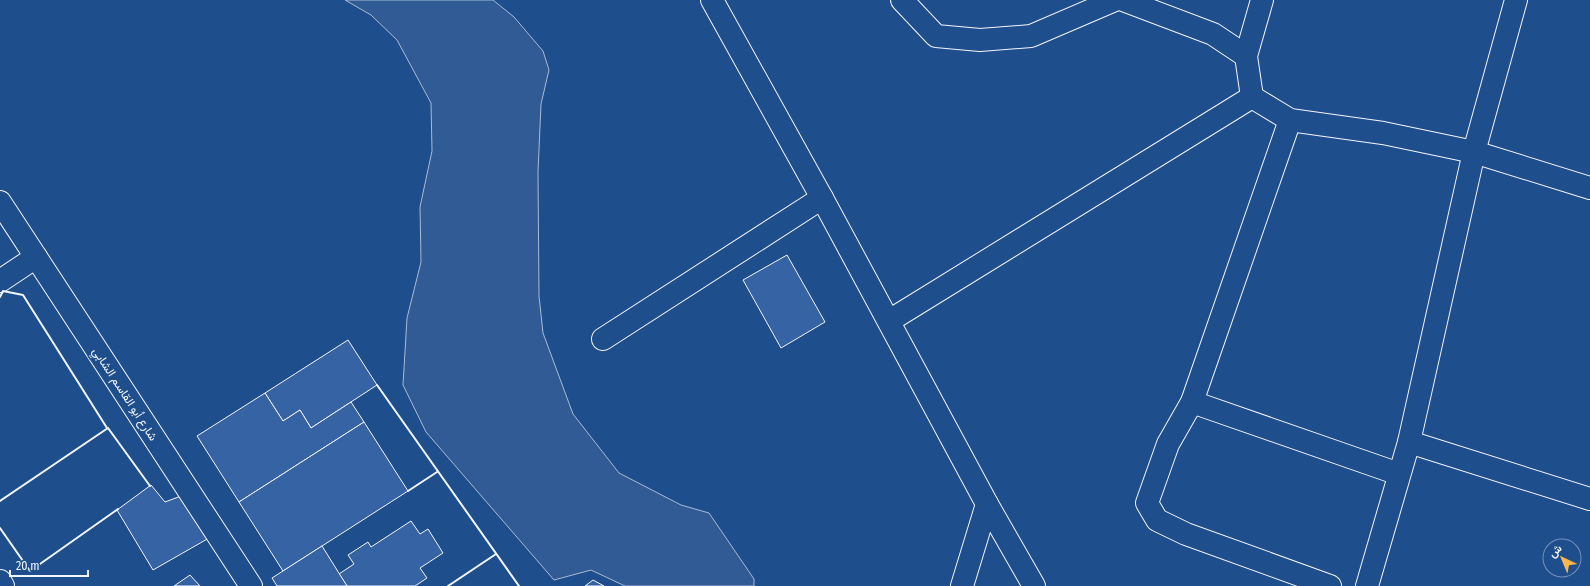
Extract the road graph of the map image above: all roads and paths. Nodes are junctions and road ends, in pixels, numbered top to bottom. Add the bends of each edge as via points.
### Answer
1 (712, 0) edge
2 (902, 0) edge
3 (1115, 0) edge
4 (1123, 0) edge
5 (1262, 0) edge
6 (1516, 0) edge
7 (1246, 56) junction
8 (1252, 97) junction
9 (1290, 120) junction
10 (1474, 152) junction
11 (1590, 188) edge
12 (822, 198) junction
13 (0, 202) edge
14 (36, 257) junction
15 (0, 281) edge
16 (889, 321) junction
17 (603, 339) dead end
18 (1192, 402) junction
19 (1409, 442) junction
20 (1399, 474) junction
21 (1590, 499) edge
22 (987, 504) junction
23 (0, 581) edge
24 (3, 586) edge
25 (251, 586) edge
26 (962, 586) edge
27 (1034, 586) edge
28 (1330, 586) edge
29 (1367, 586) edge

1 - 12 street
2 - 3 street via 936,36 980,40 1031,36
4 - 7 street via 1213,34
5 - 7 street
6 - 10 street
7 - 8 street
8 - 9 street
8 - 16 street
9 - 10 street via 1383,133
9 - 18 street
10 - 11 street
10 - 19 street
12 - 16 street
12 - 17 street
13 - 14 street, شارع أبو القاسم الشابي
14 - 15 street
14 - 25 street, شارع أبو القاسم الشابي
16 - 22 street
18 - 20 street
18 - 28 street via 1168,444 1147,503 1157,520 1186,534
19 - 20 street
19 - 21 street
20 - 29 street
22 - 26 street
22 - 27 street
23 - 24 street

